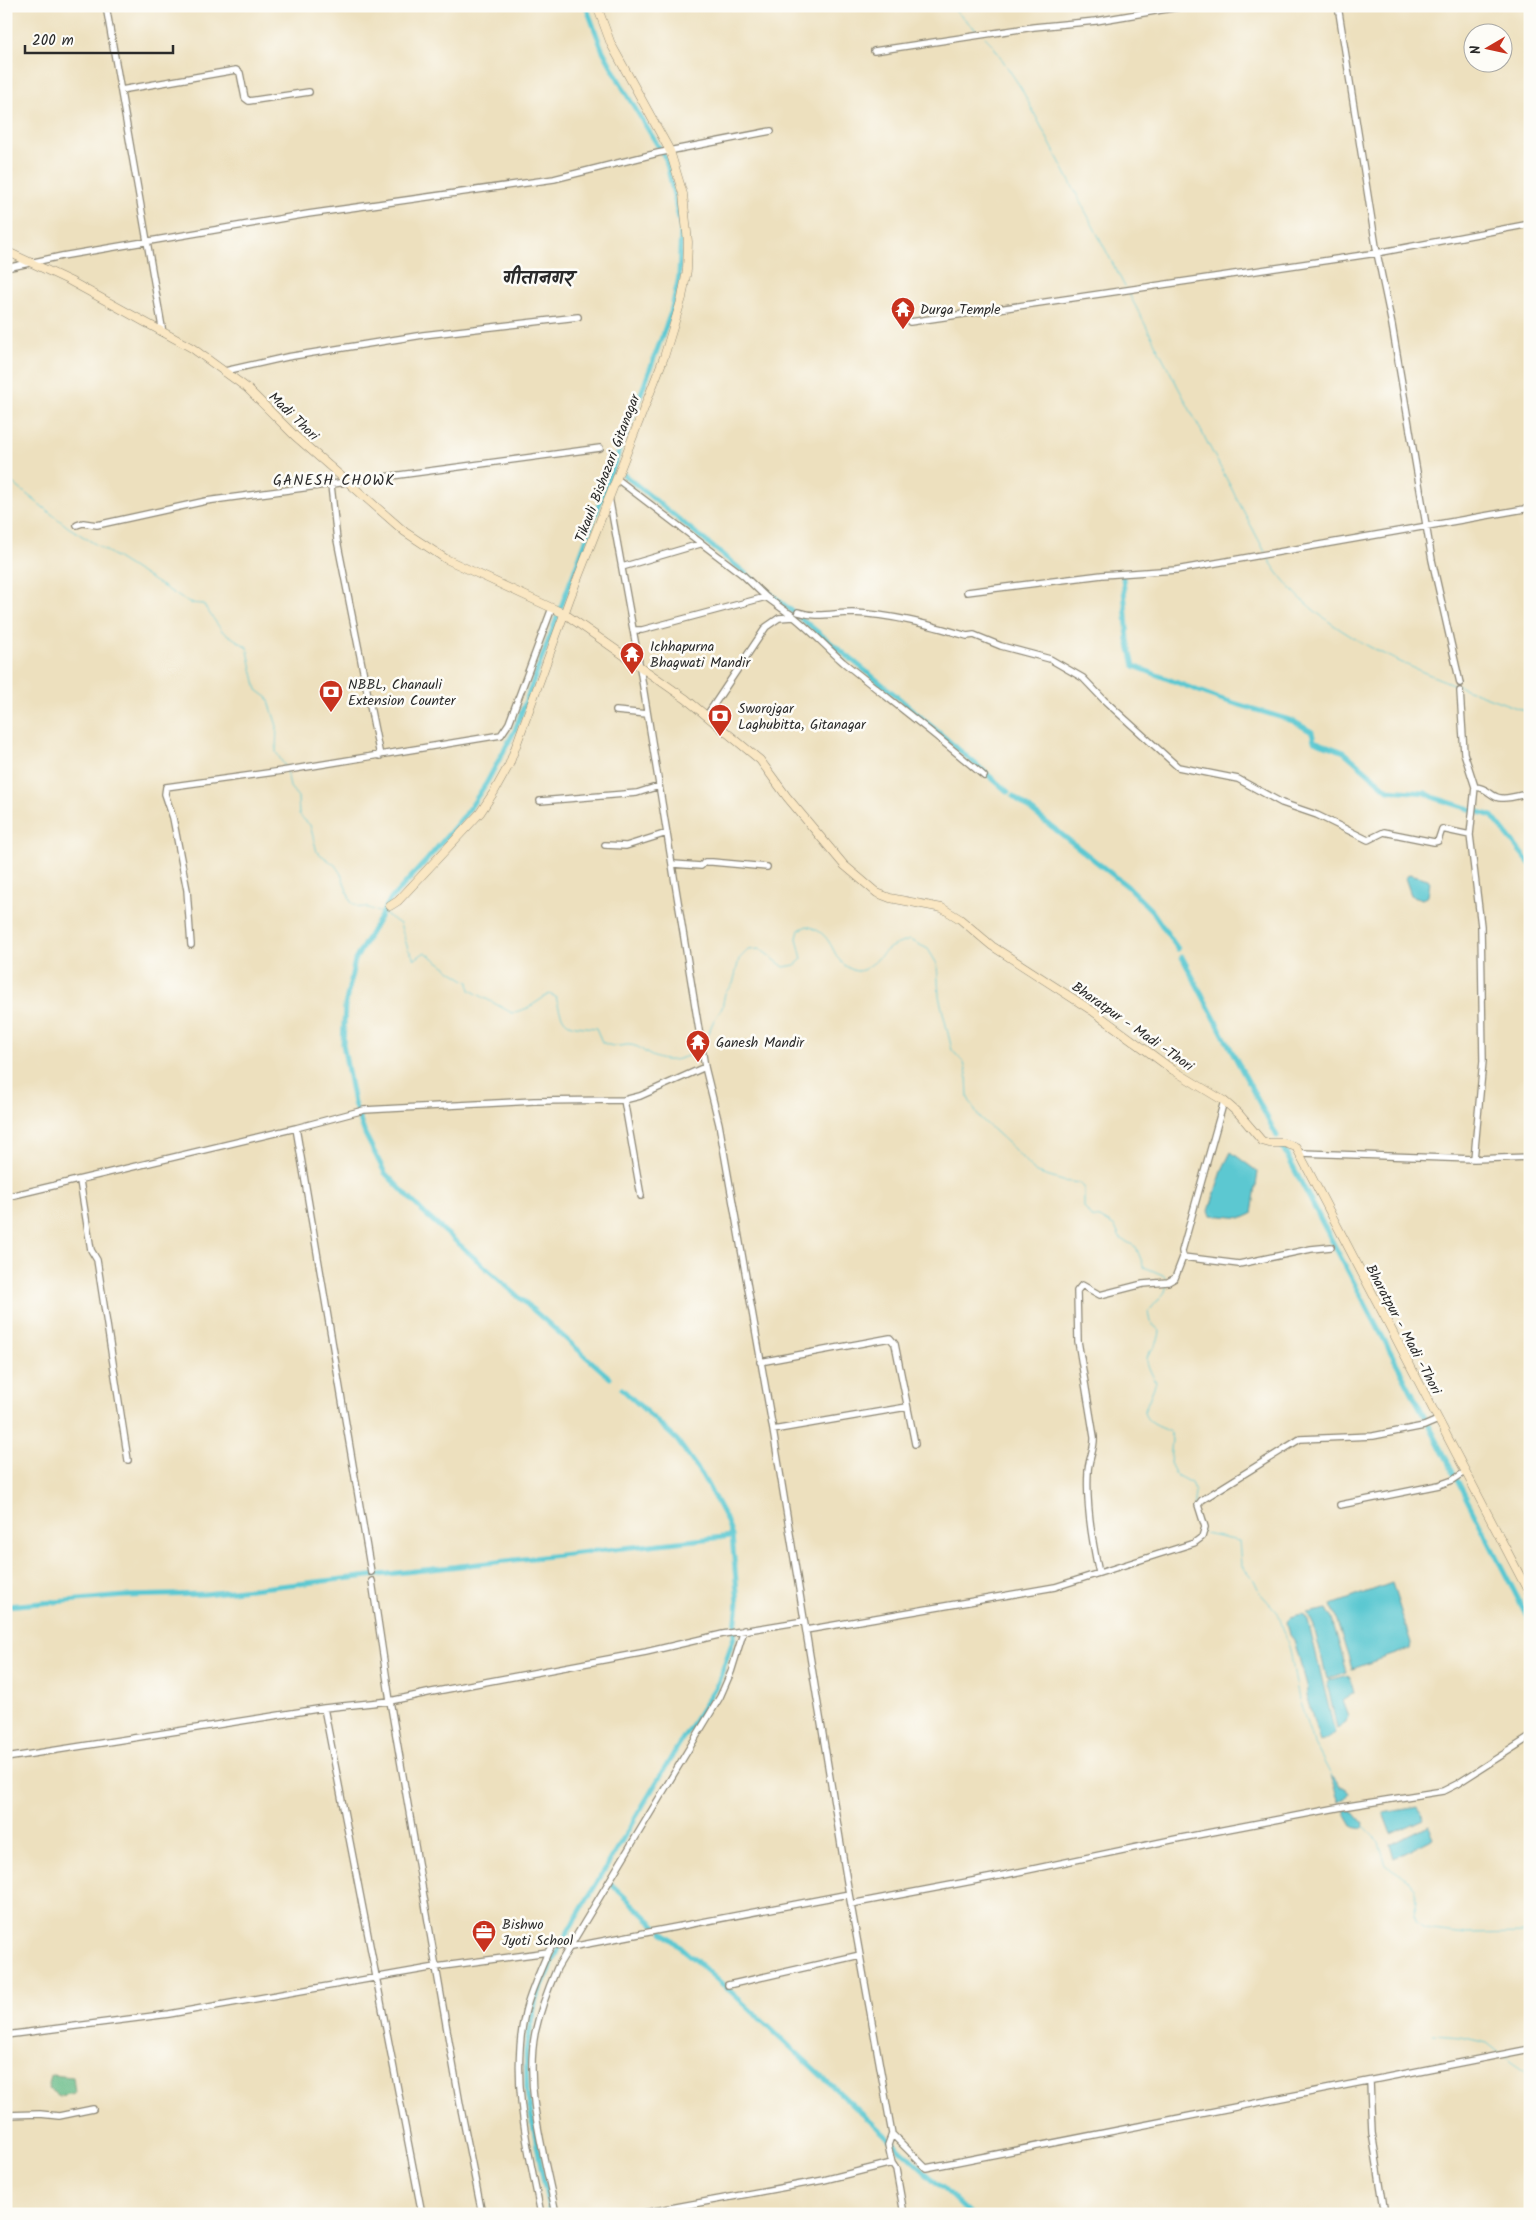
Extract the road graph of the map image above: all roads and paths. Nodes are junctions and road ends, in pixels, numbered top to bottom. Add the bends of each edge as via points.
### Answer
1 (106, 6) edge
2 (597, 6) edge
3 (1185, 6) edge
4 (1338, 6) edge
5 (874, 51) dead end
6 (121, 90) junction
7 (309, 92) dead end
8 (770, 132) dead end
9 (669, 151) junction
10 (1530, 224) edge
11 (148, 241) junction
12 (6, 251) edge
13 (1376, 253) junction
14 (27, 262) junction
15 (6, 268) edge
16 (578, 317) dead end
17 (910, 322) dead end
18 (163, 333) junction
19 (225, 371) junction
20 (600, 448) dead end
21 (617, 478) junction
22 (347, 483) junction
23 (331, 485) junction
24 (609, 498) junction
25 (1530, 508) edge
26 (77, 525) dead end
27 (1427, 527) junction
28 (700, 544) junction
29 (622, 567) junction
30 (967, 592) dead end
31 (766, 597) junction
32 (554, 609) junction
33 (798, 612) dead end
34 (789, 613) junction
35 (565, 614) junction
36 (633, 630) junction
37 (640, 668) junction
38 (1460, 683) dead end
39 (1460, 691) dead end
40 (616, 711) dead end
41 (648, 714) junction
42 (707, 715) junction
43 (380, 756) junction
44 (984, 776) dead end
45 (658, 786) junction
46 (1475, 787) junction
47 (1530, 794) edge
48 (540, 802) dead end
49 (667, 833) junction
50 (1470, 836) junction
51 (605, 845) dead end
52 (673, 864) junction
53 (767, 867) dead end
54 (390, 906) dead end
55 (191, 945) dead end
56 (706, 1068) junction
57 (624, 1100) junction
58 (1224, 1101) junction
59 (296, 1128) junction
60 (1301, 1153) junction
61 (1530, 1157) edge
62 (1474, 1159) junction
63 (80, 1181) junction
64 (641, 1196) dead end
65 (6, 1197) edge
66 (1331, 1247) dead end
67 (1183, 1257) junction
68 (760, 1362) junction
69 (908, 1407) junction
70 (1438, 1420) junction
71 (772, 1430) junction
72 (915, 1444) dead end
73 (128, 1460) dead end
74 (1465, 1472) junction
75 (1340, 1505) dead end
76 (371, 1572) dead end
77 (1099, 1573) junction
78 (372, 1581) dead end
79 (1530, 1595) edge
80 (804, 1621) junction
81 (806, 1630) junction
82 (742, 1631) junction
83 (390, 1701) junction
84 (324, 1708) junction
85 (1530, 1737) edge
86 (6, 1758) edge
87 (849, 1894) junction
88 (851, 1904) junction
89 (568, 1947) junction
90 (548, 1952) junction
91 (860, 1956) junction
92 (436, 1967) junction
93 (378, 1979) junction
94 (728, 1985) dead end
95 (6, 2035) edge
96 (1530, 2049) edge
97 (1370, 2081) junction
98 (93, 2109) dead end
99 (6, 2115) edge
100 (891, 2136) junction
101 (892, 2163) junction
102 (422, 2214) edge
103 (482, 2214) edge
104 (541, 2214) edge
105 (556, 2214) edge
106 (638, 2214) edge
107 (904, 2214) edge
108 (1384, 2214) edge

1 - 6 street
2 - 9 main road, Tikauli Bishazari Gitanagar via 611,44
3 - 5 street
4 - 13 street
6 - 7 street via 236,70 240,73 245,98 249,101
6 - 11 street
8 - 9 street
9 - 11 street via 554,179 308,214
9 - 21 main road, Tikauli Bishazari Gitanagar via 683,194 687,270 664,357
10 - 13 street
11 - 14 street
11 - 18 street
12 - 14 main road, Madi Thori
13 - 17 street
13 - 27 street via 1392,325
14 - 15 street
14 - 18 main road, Madi Thori via 70,281
16 - 19 street via 423,335 288,357
18 - 19 main road, Madi Thori
19 - 22 main road, Madi Thori
20 - 22 street
21 - 24 main road, Tikauli Bishazari Gitanagar
21 - 28 street
22 - 23 street
22 - 32 main road, Madi Thori via 405,532 446,559
23 - 26 street via 206,501 97,525
23 - 43 street via 337,540
24 - 29 street
24 - 35 main road, Tikauli Bishazari Gitanagar
25 - 27 street
27 - 30 street via 1176,570
27 - 38 street
28 - 29 street
28 - 31 street via 744,575
29 - 36 street
31 - 34 street
31 - 36 street
32 - 35 main road, Madi Thori
32 - 43 street via 509,723 501,735
33 - 50 street via 808,615 852,613 920,623 974,635 1050,659 1083,678 1178,766 1238,778 1282,803 1317,815 1368,840 1384,832 1434,842 1438,841 1442,829
34 - 42 street via 793,617 779,618 766,627
34 - 44 street
35 - 37 main road, Bharatpur - Madi -Thori
35 - 54 main road, Tikauli Bishazari Gitanagar via 509,765 494,792 480,813
36 - 37 street
37 - 41 street
37 - 42 main road, Bharatpur - Madi -Thori
39 - 46 street via 1464,753
40 - 41 street
41 - 45 street
42 - 58 main road, Bharatpur - Madi -Thori via 760,760 844,865 877,893 942,908 1173,1070
43 - 55 street via 166,787 187,890
45 - 48 street via 637,793
45 - 49 street
46 - 47 street via 1485,788 1500,798
46 - 50 street
49 - 51 street via 626,846
49 - 52 street
50 - 62 street via 1481,926 1483,1032
52 - 53 street via 702,866 705,862 712,862
52 - 56 street
56 - 57 street
56 - 68 street via 719,1124
57 - 59 street via 534,1101 360,1111
57 - 64 street
58 - 60 main road, Bharatpur - Madi -Thori via 1262,1141 1291,1144
58 - 67 street
59 - 63 street
59 - 76 street
60 - 62 street
60 - 70 main road, Bharatpur - Madi -Thori via 1346,1247
61 - 62 street
63 - 65 street
63 - 73 street via 91,1250 97,1260
66 - 67 street via 1239,1264
67 - 77 street via 1175,1278 1168,1282 1142,1284 1100,1295 1082,1285 1077,1291 1078,1342 1094,1437 1088,1480
68 - 69 street via 890,1338 895,1344
68 - 71 street
69 - 71 street
69 - 72 street
70 - 74 main road, Bharatpur - Madi -Thori
70 - 77 street via 1373,1436 1300,1438 1202,1500 1198,1505 1205,1527 1202,1537 1194,1543
71 - 80 street
74 - 75 street via 1439,1484
74 - 79 main road, Bharatpur - Madi -Thori
77 - 81 street via 1055,1588
78 - 83 street
80 - 81 street
80 - 82 street
81 - 87 street
82 - 83 street
82 - 89 street via 731,1672 720,1697
83 - 84 street
83 - 92 street
84 - 86 street
84 - 93 street
85 - 88 street via 1443,1791 1342,1807
87 - 88 street
87 - 89 street
88 - 91 street
89 - 90 street via 553,1944
89 - 105 street via 545,1994 535,2034 532,2065 539,2126
90 - 92 street
90 - 104 street via 525,2012 520,2071 522,2108
91 - 94 street
91 - 100 street
92 - 93 street
92 - 103 street
93 - 95 street via 169,2014
93 - 102 street
96 - 97 street
97 - 100 street via 926,2168
97 - 108 street via 1372,2133
98 - 99 street via 59,2116
100 - 101 street via 888,2145
101 - 106 street via 824,2180
101 - 107 street via 896,2169

